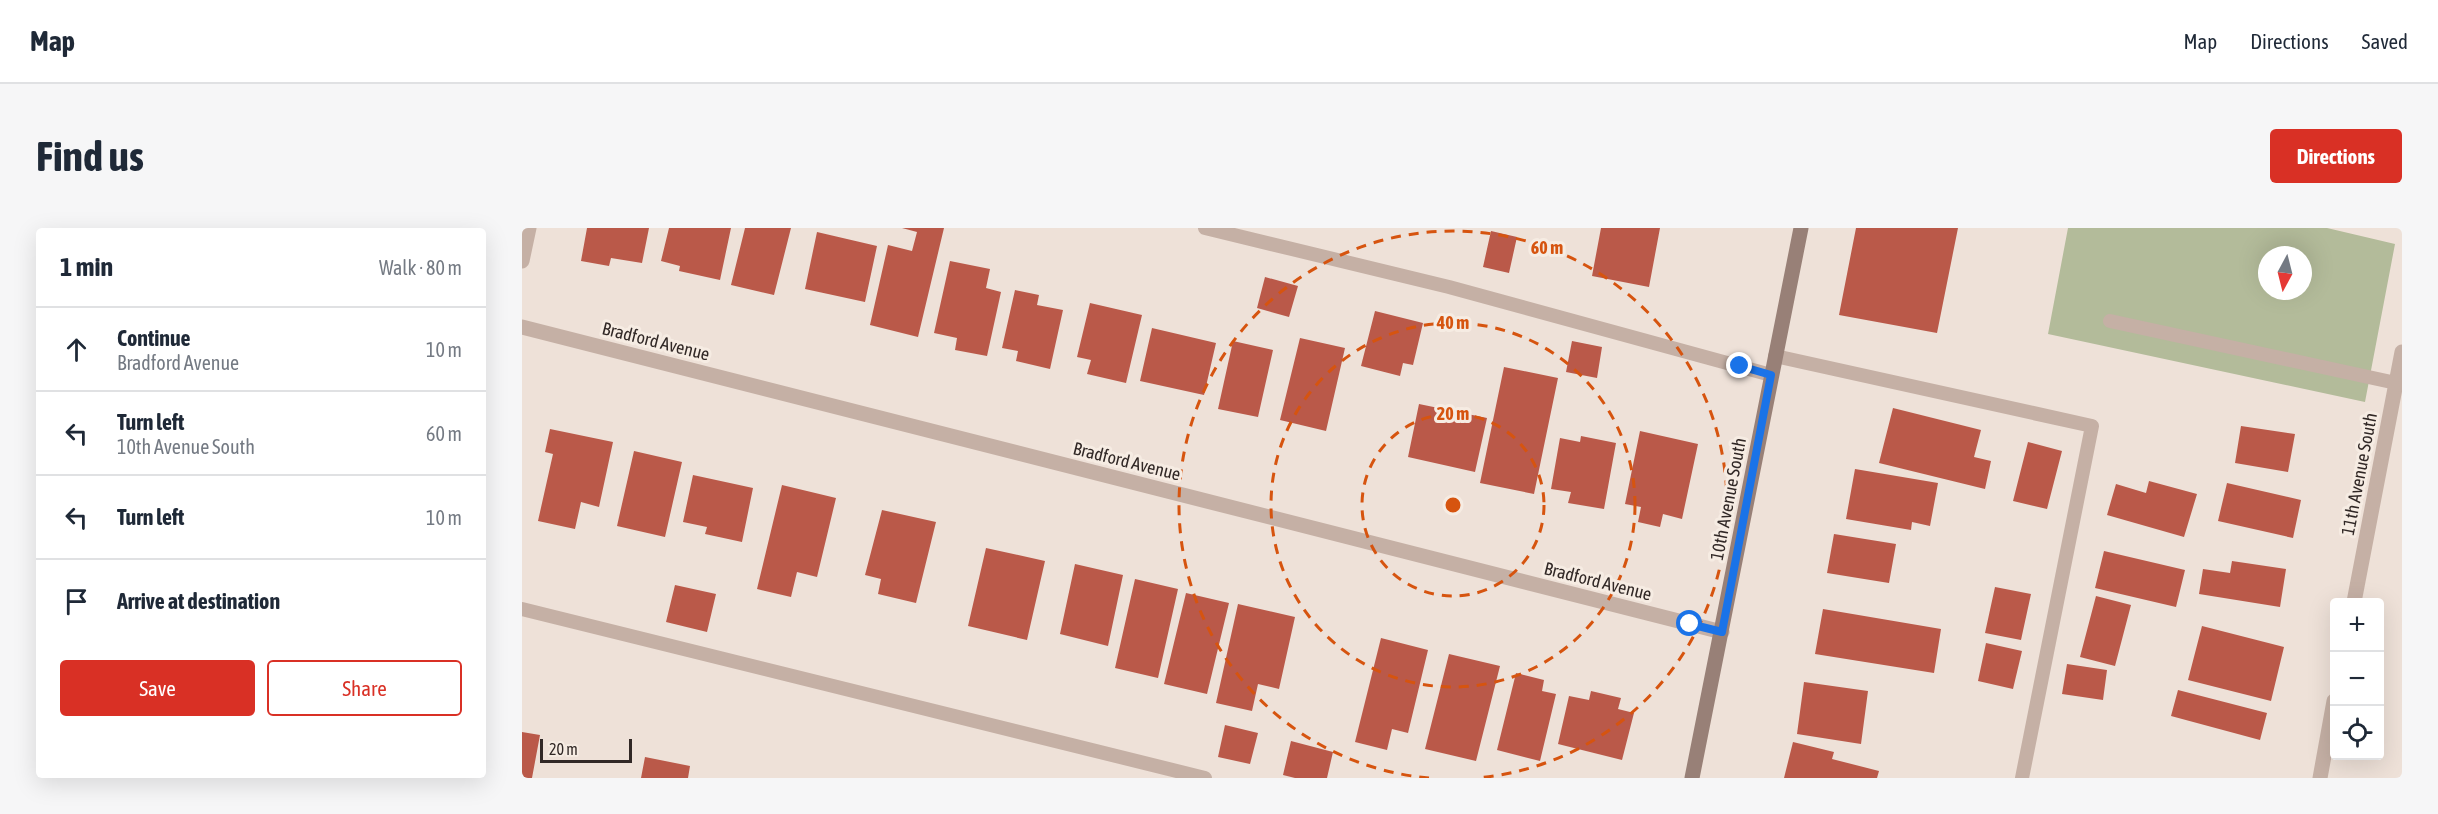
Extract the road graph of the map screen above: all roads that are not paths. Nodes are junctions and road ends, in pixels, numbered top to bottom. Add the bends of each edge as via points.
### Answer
1 (529, 228) edge
2 (1205, 228) edge
3 (1801, 228) edge
4 (522, 261) edge
5 (2110, 321) dead end
6 (522, 327) edge
7 (2402, 352) edge
8 (1775, 356) junction
9 (1771, 375) junction
10 (2396, 383) junction
11 (2355, 598) edge
12 (522, 609) edge
13 (1722, 632) junction
14 (2333, 706) edge
15 (1205, 778) edge
16 (1692, 778) edge
17 (2022, 778) edge
18 (2320, 778) edge

1 - 4 street
2 - 9 lane via 1449,287
3 - 8 street, 10th Avenue South
5 - 10 lane
6 - 13 street, Bradford Avenue
7 - 10 street, 11th Avenue South
8 - 9 street, 10th Avenue South
8 - 17 lane via 2092,426
9 - 13 street, 10th Avenue South
10 - 11 street, 11th Avenue South
12 - 15 lane
13 - 16 street, 10th Avenue South
14 - 18 street

